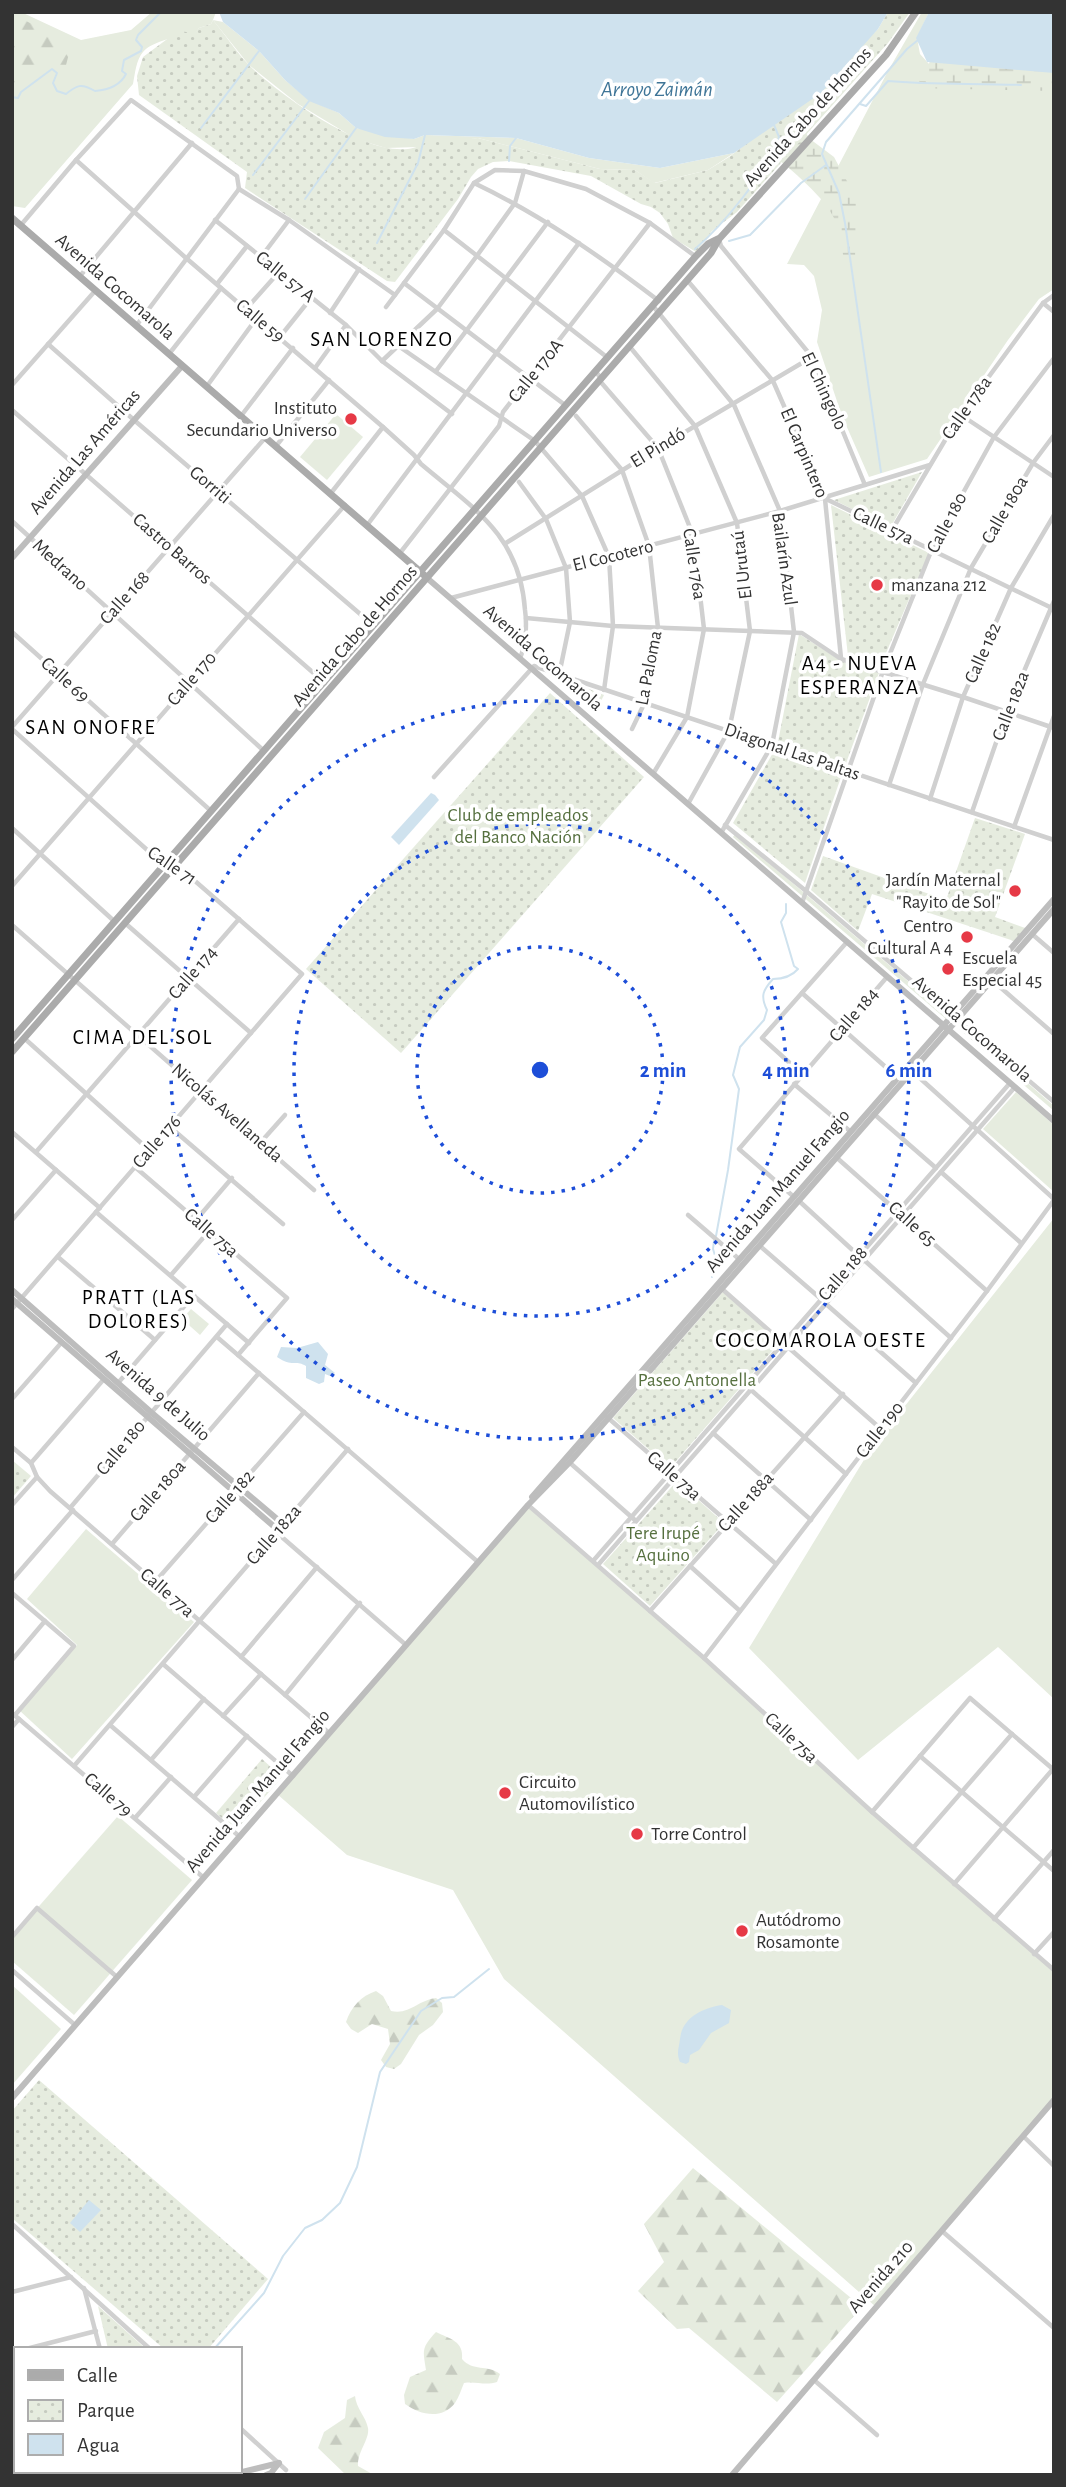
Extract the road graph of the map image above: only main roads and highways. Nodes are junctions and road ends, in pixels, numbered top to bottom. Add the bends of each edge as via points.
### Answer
1 (916, 12) edge
2 (12, 218) edge
3 (719, 239) junction
4 (657, 307) junction
5 (182, 366) junction
6 (12, 558) edge
7 (424, 575) junction
8 (1054, 899) edge
9 (1054, 909) edge
10 (72, 977) junction
11 (955, 1018) junction
12 (946, 1028) junction
13 (17, 1034) edge
14 (12, 1052) edge
15 (1054, 1121) edge
16 (796, 1199) junction
17 (719, 1287) junction
18 (12, 1290) edge
19 (17, 1300) edge
20 (64, 1339) junction
21 (150, 1415) junction
22 (279, 1529) road end
23 (12, 2098) edge
24 (1054, 2100) edge
25 (242, 2472) edge
26 (265, 2475) edge
27 (732, 2475) edge

1 - 3 main road, Avenida Cabo de Hornos via 886,55
2 - 5 main road, Avenida Cocomarola
3 - 4 main road, Avenida Cabo de Hornos
3 - 4 main road, Avenida Cabo de Hornos via 696,256
4 - 7 main road, Avenida Cabo de Hornos via 475,510
4 - 7 main road, Avenida Cabo de Hornos via 629,346 482,516
5 - 6 main road, Avenida Las Américas
5 - 7 main road, Avenida Cocomarola
7 - 10 main road, Avenida Cabo de Hornos via 332,688
7 - 10 main road, Avenida Cabo de Hornos via 374,625 114,921
7 - 12 main road, Avenida Cocomarola
8 - 11 main road, Avenida Juan Manuel Fangio
9 - 11 main road, Avenida Juan Manuel Fangio
10 - 13 main road, Avenida Cabo de Hornos
11 - 12 main road, Avenida Juan Manuel Fangio
12 - 15 main road, Avenida Cocomarola
12 - 16 main road, Avenida Juan Manuel Fangio
12 - 16 main road, Avenida Juan Manuel Fangio
13 - 14 main road, Avenida Cabo de Hornos
16 - 17 main road, Avenida Juan Manuel Fangio
16 - 17 main road, Avenida Juan Manuel Fangio
17 - 23 main road, Avenida Juan Manuel Fangio
18 - 19 main road, Avenida 9 de Julio
19 - 20 main road, Avenida 9 de Julio
20 - 21 main road, Avenida 9 de Julio
20 - 21 main road, Avenida 9 de Julio
21 - 22 main road, Avenida 9 de Julio
24 - 27 main road, Avenida 210
25 - 26 main road via 279,2463

